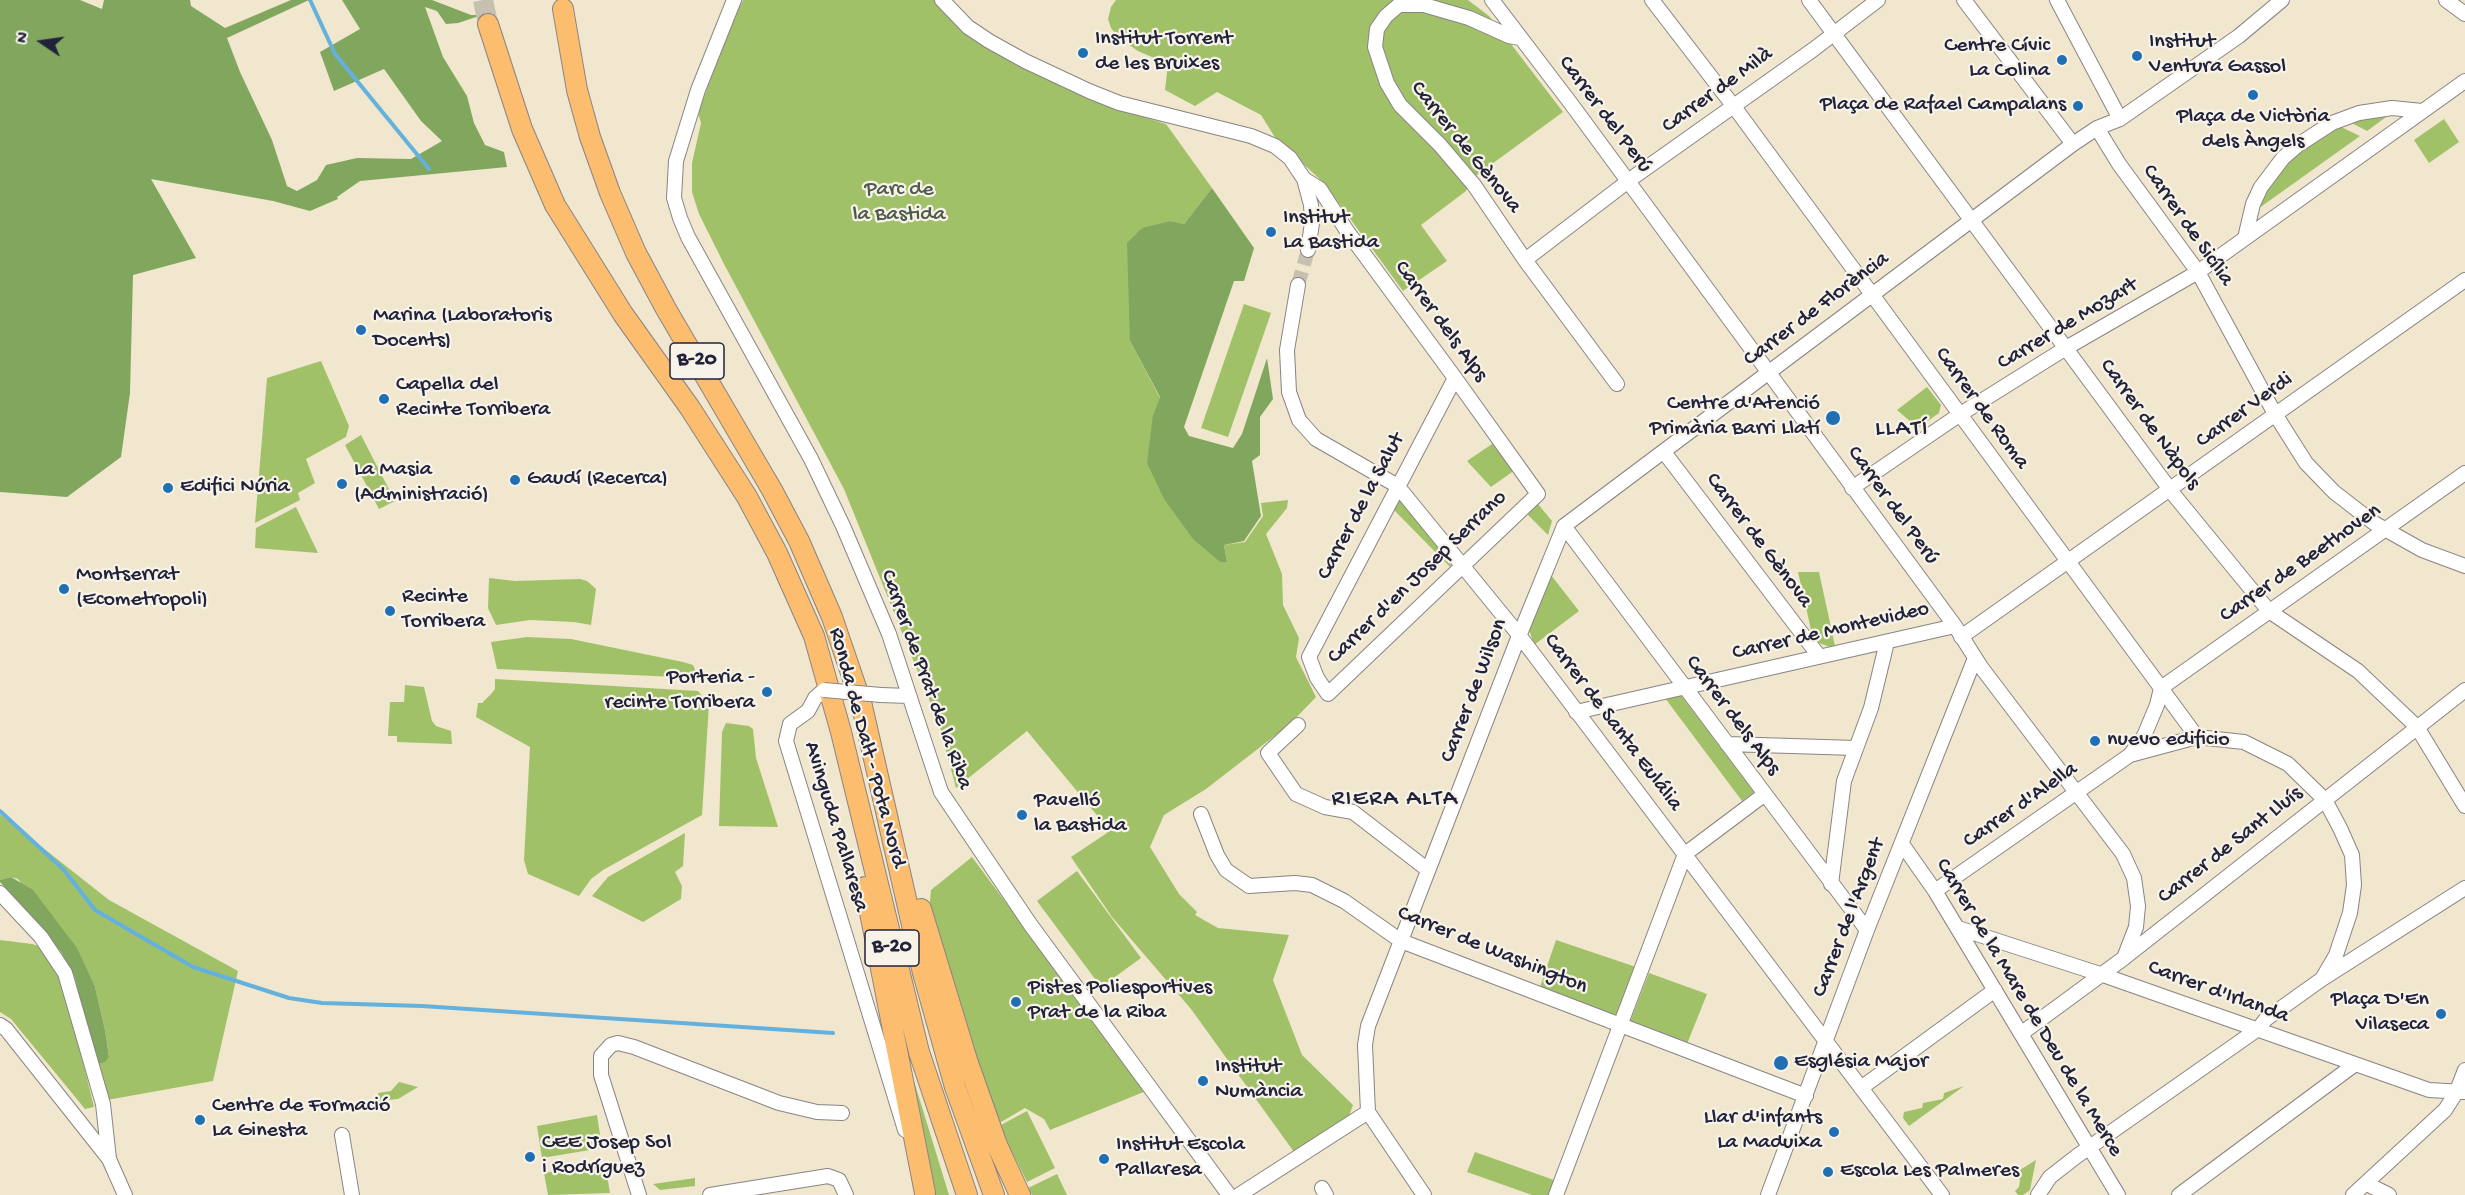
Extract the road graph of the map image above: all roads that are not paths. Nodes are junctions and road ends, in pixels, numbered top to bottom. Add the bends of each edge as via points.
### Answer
1 (734, 0) edge
2 (942, 0) edge
3 (1485, 0) edge
4 (1652, 0) edge
5 (1809, 0) edge
6 (1878, 0) edge
7 (1964, 0) edge
8 (2057, 0) edge
9 (2282, 0) edge
10 (2446, 0) edge
11 (1495, 4) edge
12 (562, 9) dead end
13 (2465, 14) edge
14 (489, 24) tunnel mouth
15 (1835, 33) junction
16 (1520, 38) junction
17 (2465, 81) edge
18 (1733, 105) junction
19 (2422, 111) junction
20 (2120, 119) junction
21 (2097, 128) junction
22 (2073, 144) junction
23 (1304, 179) junction
24 (1628, 182) junction
25 (1972, 220) junction
26 (2245, 238) junction
27 (1308, 250) tunnel mouth
28 (1525, 260) junction
29 (2198, 272) junction
30 (2465, 280) edge
31 (1298, 285) tunnel mouth
32 (1871, 295) junction
33 (2067, 348) junction
34 (1768, 373) junction
35 (1455, 378) junction
36 (1617, 384) dead end
37 (2275, 414) junction
38 (1959, 415) junction
39 (1664, 452) junction
40 (2465, 473) edge
41 (1397, 486) junction
42 (1852, 488) junction
43 (2170, 490) junction
44 (1538, 494) joint
45 (1564, 526) junction
46 (2386, 530) junction
47 (2067, 563) junction
48 (1463, 565) junction
49 (2465, 566) edge
50 (2269, 611) junction
51 (1958, 631) junction
52 (1519, 635) junction
53 (1887, 642) junction
54 (1819, 656) junction
55 (1975, 658) junction
56 (1685, 687) junction
57 (2161, 688) junction
58 (2465, 690) edge
59 (1328, 693) joint
60 (828, 694) junction
61 (909, 696) junction
62 (861, 702) junction
63 (1576, 712) junction
64 (1298, 725) dead end
65 (2416, 727) junction
66 (2197, 737) junction
67 (1727, 744) junction
68 (1856, 748) junction
69 (2130, 756) junction
70 (1765, 794) junction
71 (2078, 794) junction
72 (2325, 800) junction
73 (2465, 806) edge
74 (1201, 814) dead end
75 (1902, 844) junction
76 (1685, 854) junction
77 (1428, 870) junction
78 (1831, 884) junction
79 (2465, 888) edge
80 (1935, 891) junction
81 (0, 893) edge
82 (1958, 928) junction
83 (1867, 930) junction
84 (1401, 941) junction
85 (2124, 958) junction
86 (2100, 974) junction
87 (2322, 979) junction
88 (1995, 990) junction
89 (1621, 1024) junction
90 (0, 1025) edge
91 (2258, 1029) junction
92 (2022, 1033) junction
93 (1826, 1041) junction
94 (2354, 1065) junction
95 (2465, 1070) edge
96 (1861, 1088) junction
97 (2460, 1093) edge
98 (1806, 1096) junction
99 (1368, 1112) junction
100 (842, 1113) dead end
101 (342, 1135) dead end
102 (2088, 1149) junction
103 (109, 1159) junction
104 (2050, 1177) junction
105 (2367, 1184) junction
106 (926, 1194) edge
107 (125, 1195) edge
108 (352, 1195) edge
109 (639, 1195) edge
110 (710, 1195) edge
111 (846, 1195) edge
112 (967, 1195) edge
113 (994, 1195) edge
114 (1020, 1195) edge
115 (1229, 1195) edge
116 (1239, 1195) edge
117 (1424, 1195) edge
118 (1556, 1195) edge
119 (1768, 1195) edge
120 (1942, 1195) edge
121 (2038, 1195) edge
122 (2051, 1195) edge
123 (2118, 1195) edge
124 (2179, 1195) edge
125 (2353, 1195) edge
126 (2389, 1195) edge

1 - 61 street, Carrer de Prat de la Riba via 682,137 673,177 674,198 688,237 811,459 843,526 882,617
2 - 23 street via 968,27 1025,61 1119,103 1251,136 1275,146 1290,158
3 - 11 street, Carrer del Perú
4 - 18 street, Carrer de Roma
5 - 15 street, Carrer de Nàpols
6 - 15 street, Carrer de Milà
7 - 22 street
8 - 20 street
9 - 20 street, Carrer de Florència via 2239,36
10 - 13 street
11 - 16 street, Carrer del Perú
12 - 62 highway, Ronda de Dalt - Pota Nord / B-20 via 585,118 627,233 666,309 799,541 832,617
14 - 60 highway, Ronda de Dalt - Pota Nord / B-20 via 522,129 555,205 623,314 747,496 814,636
15 - 18 street, Carrer de Milà
15 - 25 street, Carrer de Nàpols
16 - 24 street, Carrer del Perú
16 - 28 street, Carrer de Gènova via 1447,12 1409,4 1399,5 1386,16 1377,29 1375,46 1387,83 1400,105 1474,185
17 - 19 street, Carrer de Mozart
18 - 24 street, Carrer de Milà
18 - 32 street, Carrer de Roma
19 - 26 street, Carrer de Mozart
19 - 26 street via 2392,108 2359,114 2332,123 2298,145 2261,187
20 - 21 street, Carrer de Florència
21 - 22 street, Carrer de Florència
21 - 29 street, Carrer de Sicília via 2122,169
22 - 25 street, Carrer de Florència
23 - 27 street via 1311,214
23 - 35 street, Carrer dels Alps via 1320,189
24 - 28 street, Carrer de Milà
24 - 34 street, Carrer del Perú
25 - 32 street, Carrer de Florència
25 - 33 street, Carrer de Nàpols
26 - 29 street, Carrer de Mozart
28 - 36 street, Carrer de Gènova
29 - 33 street, Carrer de Mozart
29 - 37 street, Carrer de Sicília
30 - 37 street, Carrer Verdi
31 - 41 street, Carrer de Santa Eulália via 1287,350 1289,392 1299,420 1316,439
32 - 34 street, Carrer de Florència
32 - 38 street, Carrer de Roma
33 - 38 street, Carrer de Mozart
33 - 43 street, Carrer de Nàpols
34 - 39 street, Carrer de Florència
34 - 42 street, Carrer del Perú
35 - 41 street, Carrer de la Salut
35 - 44 street, Carrer dels Alps
37 - 43 street, Carrer Verdi
37 - 46 street, Carrer de Sicília via 2324,482
38 - 42 street, Carrer de Mozart
38 - 47 street, Carrer de Roma
39 - 45 street, Carrer de Florència
39 - 54 street, Carrer de Gènova
40 - 46 street, Carrer de Beethoven
41 - 48 street, Carrer de Santa Eulália
41 - 59 street, Carrer de la Salut via 1309,657
42 - 51 street, Carrer del Perú
43 - 47 street, Carrer Verdi
43 - 50 street, Carrer de Nàpols
44 - 48 street, Carrer d'en Josep Serrano
45 - 52 street, Carrer de Wilson
45 - 56 street, Carrer dels Alps
46 - 49 street, Carrer de Sicília via 2422,550
46 - 50 street, Carrer de Beethoven
47 - 51 street, Carrer Verdi
47 - 57 street, Carrer de Roma
48 - 52 street, Carrer de Santa Eulália
48 - 59 street, Carrer d'en Josep Serrano
50 - 57 street, Carrer de Beethoven
50 - 65 street, Carrer de Nàpols via 2358,671
51 - 53 street, Carrer de Montevideo
51 - 55 street, Carrer del Perú
52 - 63 street, Carrer de Santa Eulália
52 - 77 street, Carrer de Wilson
53 - 54 street, Carrer de Montevideo
53 - 68 street via 1871,708
54 - 56 street, Carrer de Montevideo
55 - 71 street, Carrer del Perú
55 - 75 street, Carrer de l'Argent
56 - 63 street, Carrer de Montevideo
56 - 67 street, Carrer dels Alps
57 - 66 street, Carrer de Roma
57 - 69 street, Carrer d'Alella via 2144,736
58 - 65 street, Carrer de Sant Lluís
60 - 61 street, bridge
60 - 106 highway
60 - 106 street, Avinguda Pallaresa via 815,698 808,711 790,724 786,741
60 - 112 highway, Ronda de Dalt - Pota Nord / B-20 via 919,1052
61 - 115 street, Carrer de Prat de la Riba via 950,809
62 - 113 highway, Ronda de Dalt - Pota Nord / B-20 via 923,972 955,1086
62 - 114 highway via 901,827 936,964 997,1145
63 - 76 street, Carrer de Santa Eulália
64 - 77 street via 1268,753 1296,794 1325,807 1353,812
65 - 72 street, Carrer de Sant Lluís
65 - 73 street, Carrer de Nàpols
66 - 69 street, Carrer d'Alella
66 - 72 street, Carrer d'Alella via 2244,742 2265,751 2288,764
67 - 68 street
67 - 70 street, Carrer dels Alps
68 - 78 street via 1844,781
69 - 71 street, Carrer d'Alella
70 - 76 street
70 - 78 street, Carrer dels Alps
71 - 80 street, Carrer d'Alella
71 - 85 street, Carrer del Perú via 2123,854 2134,878 2136,927
72 - 85 street, Carrer de Sant Lluís
72 - 87 street, Carrer d'Alella via 2352,855 2354,885 2340,945
74 - 84 street, Carrer de Washington via 1217,855 1226,870 1239,880 1249,886 1312,885 1344,901
75 - 80 street, Carrer de la Mare de Deu de la Merce
75 - 83 street, Carrer de l'Argent
76 - 89 street
76 - 93 street, Carrer de Santa Eulália
77 - 84 street, Carrer de Wilson
78 - 83 street, Carrer dels Alps
79 - 87 street
80 - 82 street, Carrer de la Mare de Deu de la Merce
81 - 103 street via 41,937 65,973 104,1104
82 - 86 street, Carrer d'Irlanda
82 - 88 street, Carrer de la Mare de Deu de la Merce
83 - 93 street, Carrer de l'Argent
84 - 89 street, Carrer de Washington
84 - 99 street, Carrer de Wilson via 1368,1026
85 - 86 street, Carrer de Sant Lluís
86 - 91 street, Carrer d'Irlanda
86 - 92 street, Carrer de Sant Lluís
87 - 91 street
88 - 92 street, Carrer de la Mare de Deu de la Merce
88 - 96 street
89 - 98 street, Carrer de Washington
89 - 118 street
90 - 103 street
91 - 94 street, Carrer d'Irlanda
91 - 102 street
92 - 102 street, Carrer de la Mare de Deu de la Merce
93 - 96 street, Carrer de Santa Eulália
93 - 98 street, Carrer de l'Argent
94 - 97 street, Carrer d'Irlanda via 2429,1090
94 - 124 street
95 - 97 street
96 - 120 street, Carrer de Santa Eulália
97 - 105 street
98 - 119 street, Carrer de l'Argent
99 - 116 street
99 - 117 street
100 - 109 street via 817,1112 765,1098 618,1043 601,1056 601,1075
101 - 108 street
102 - 104 street
102 - 123 street, Carrer de la Mare de Deu de la Merce
103 - 107 street
104 - 121 street
104 - 122 street
105 - 125 street
105 - 126 street
110 - 111 street via 828,1176 840,1180

